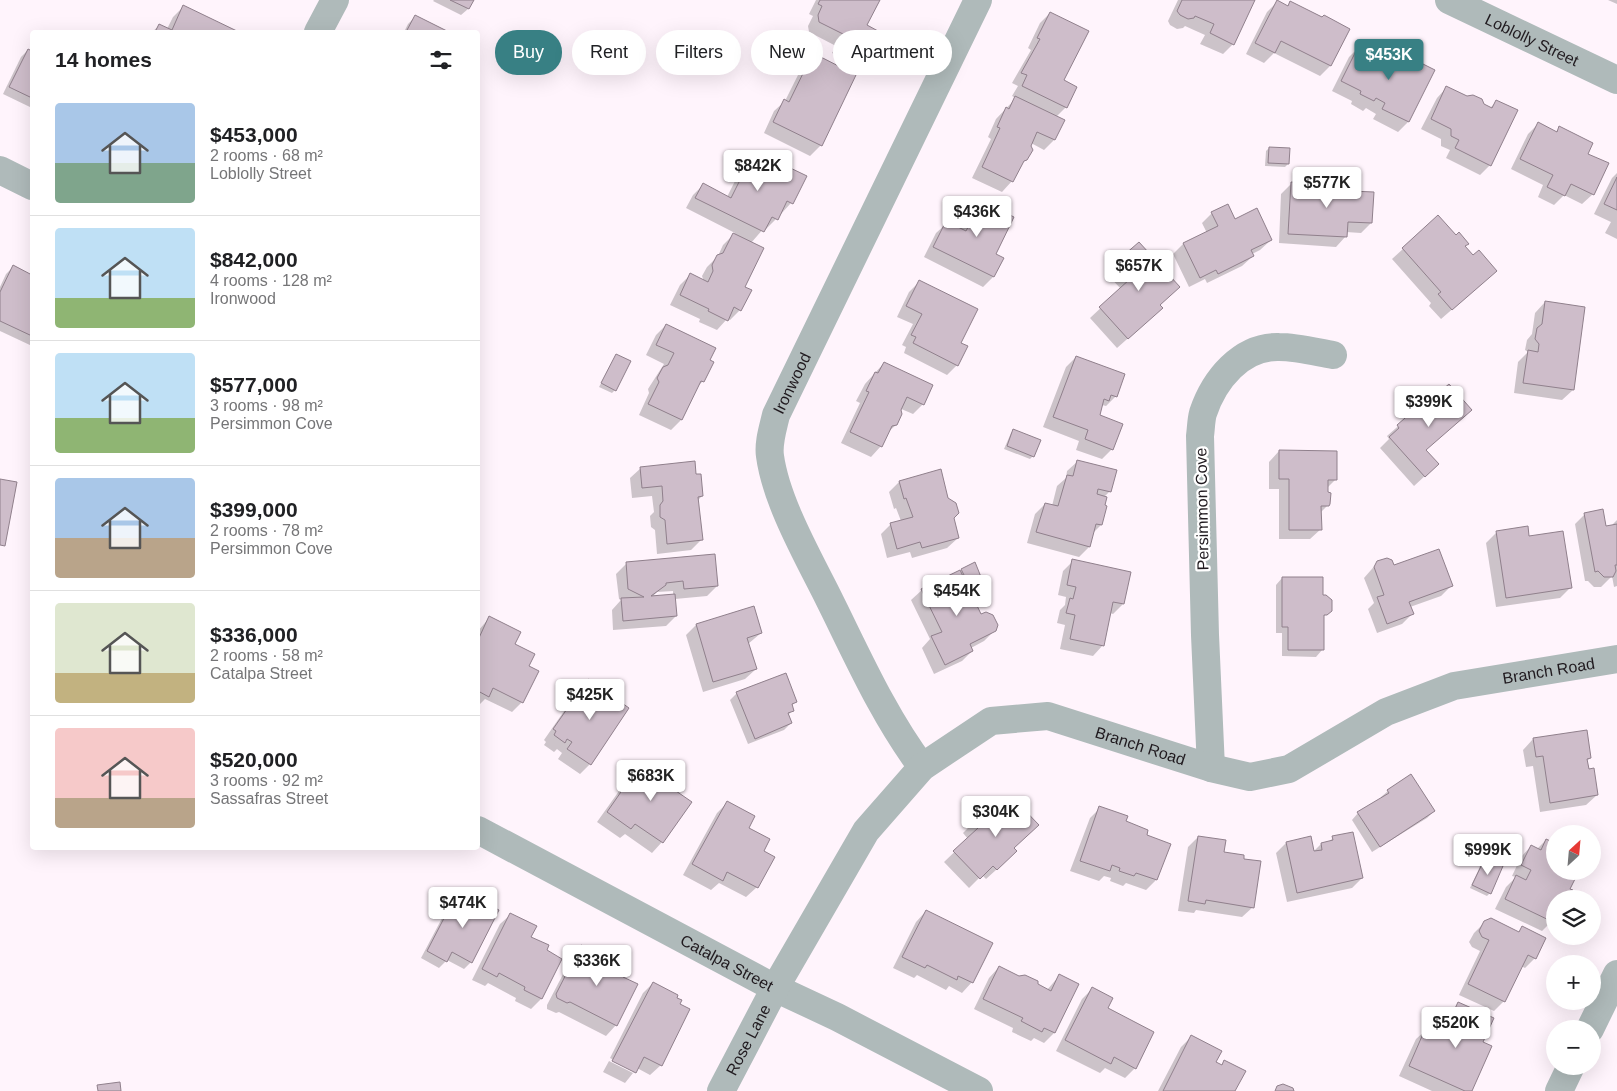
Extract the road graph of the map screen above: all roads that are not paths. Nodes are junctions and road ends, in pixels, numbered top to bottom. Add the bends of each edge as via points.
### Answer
1 (335, 0) edge
2 (978, 0) edge
3 (1449, 0) edge
4 (319, 30) edge
5 (1617, 80) edge
6 (0, 170) edge
7 (30, 185) edge
8 (1333, 355) dead end
9 (1617, 659) edge
10 (922, 768) junction
11 (1211, 768) junction
12 (480, 831) edge
13 (1617, 974) edge
14 (775, 988) junction
15 (1594, 1020) edge
16 (1567, 1075) edge
17 (721, 1091) edge
18 (979, 1091) edge
19 (1559, 1091) edge

1 - 4 street
2 - 10 street, Ironwood via 776,415 770,447 777,488 803,547 878,697
3 - 5 street, Loblolly Street
6 - 7 street
8 - 11 street, Persimmon Cove via 1279,346 1251,352 1220,378 1203,414 1200,436
9 - 11 street, Branch Road via 1454,686 1386,712 1289,769 1250,777
10 - 11 street, Branch Road via 991,721 1048,716
10 - 14 street, Branch Road via 866,831
12 - 14 street, Catalpa Street
13 - 15 street
14 - 17 street, Rose Lane
14 - 18 street, Catalpa Street
16 - 19 street

